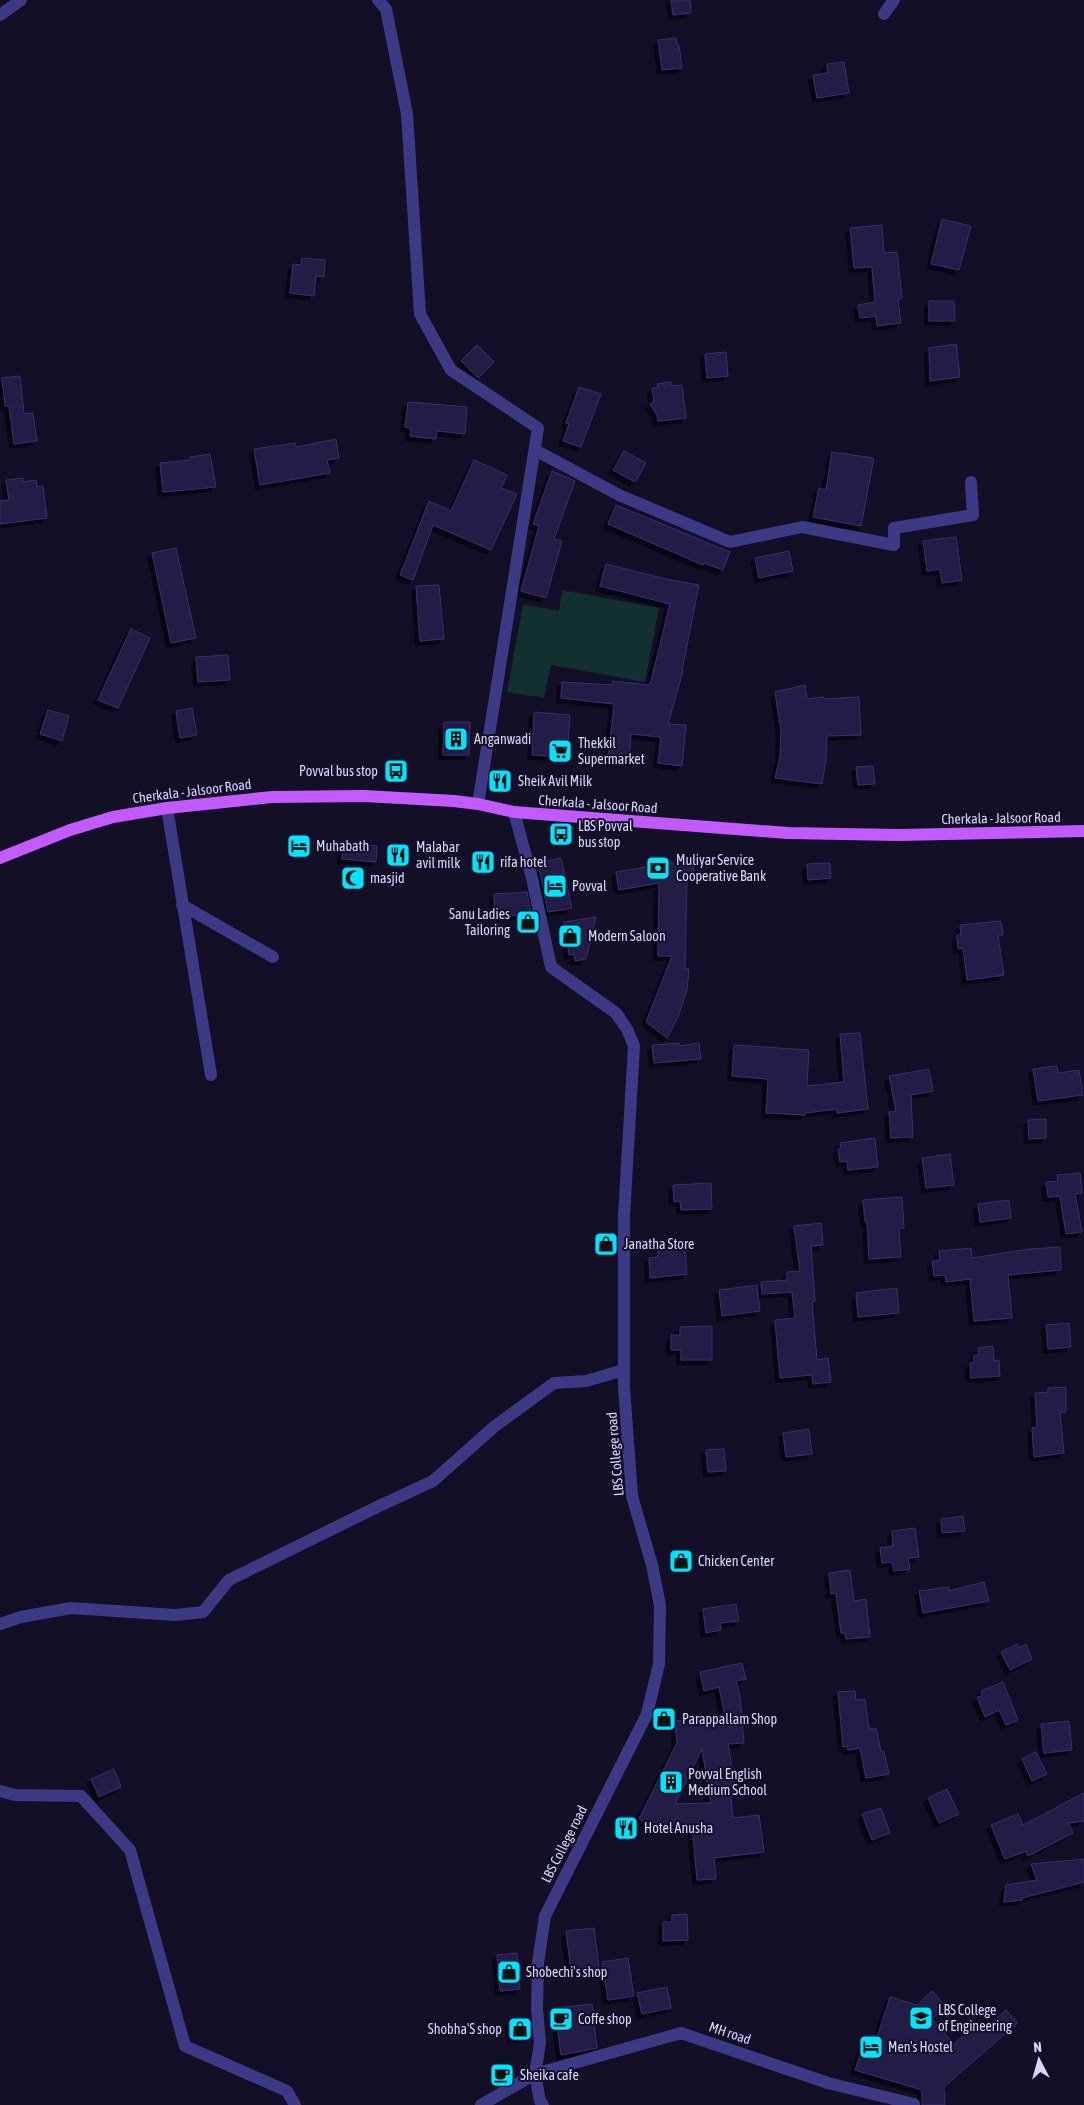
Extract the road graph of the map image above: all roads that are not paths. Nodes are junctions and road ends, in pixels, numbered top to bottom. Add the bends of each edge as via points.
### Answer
1 (21, 0) edge
2 (894, 0) edge
3 (385, 3) edge
4 (884, 14) dead end
5 (0, 15) edge
6 (535, 450) junction
7 (971, 482) dead end
8 (478, 804) junction
9 (167, 808) junction
10 (514, 812) junction
11 (1084, 831) edge
12 (0, 858) edge
13 (182, 904) junction
14 (274, 957) dead end
15 (211, 1075) dead end
16 (624, 1370) junction
17 (0, 1624) edge
18 (0, 1791) edge
19 (535, 2074) junction
20 (914, 2104) edge
21 (295, 2105) edge
22 (481, 2105) edge
23 (543, 2105) edge

1 - 5 street
2 - 4 street
3 - 6 street via 407,114 420,314 451,370 538,428
6 - 7 street via 619,495 730,542 802,527 894,545 894,528 973,516
6 - 8 street
8 - 9 main road, Cherkala - Jalsoor Road via 364,796 272,796
8 - 10 main road, Cherkala - Jalsoor Road
9 - 12 main road, Cherkala - Jalsoor Road via 113,817
9 - 13 street
10 - 11 main road, Cherkala - Jalsoor Road via 788,834
10 - 16 street, LBS College road via 551,967 616,1013 634,1046 624,1216
13 - 14 street
13 - 15 street
16 - 17 street via 586,1381 554,1383 495,1426 433,1481 229,1580 203,1612 175,1615 71,1608
16 - 19 street, LBS College road via 632,1496 660,1605 659,1664 647,1714 545,1916 538,1963 540,2043
18 - 21 street via 15,1795 81,1796 130,1850 185,2046 287,2091
19 - 20 street, MH road via 682,2033 828,2083
19 - 22 street, MH road
19 - 23 street, LBS College road

